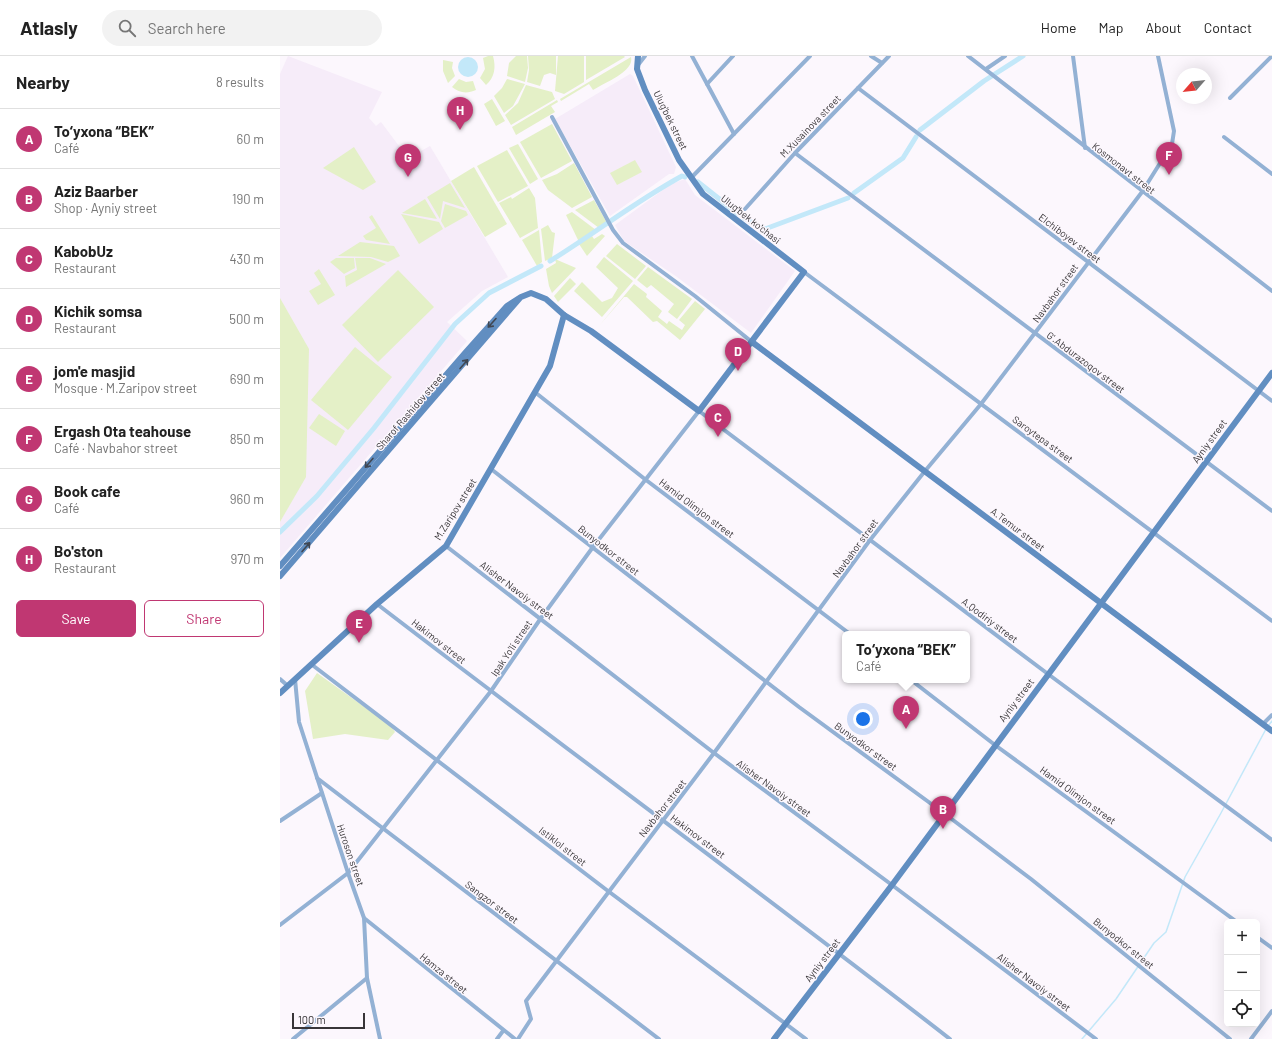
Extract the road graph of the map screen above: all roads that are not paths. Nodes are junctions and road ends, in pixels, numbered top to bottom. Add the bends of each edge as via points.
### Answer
1 (634, 56) edge
2 (638, 56) edge
3 (645, 56) edge
4 (692, 56) edge
5 (733, 56) edge
6 (810, 56) edge
7 (871, 56) edge
8 (889, 56) edge
9 (968, 56) edge
10 (1005, 56) edge
11 (1072, 56) edge
12 (1158, 56) edge
13 (1272, 56) edge
14 (882, 63) junction
15 (637, 65) junction
16 (986, 69) junction
17 (706, 84) junction
18 (858, 88) junction
19 (1230, 98) dead end
20 (552, 117) dead end
21 (734, 134) junction
22 (1224, 137) dead end
23 (1085, 148) junction
24 (795, 153) junction
25 (1272, 174) edge
26 (690, 178) junction
27 (1142, 192) junction
28 (745, 209) dead end
29 (1088, 261) junction
30 (804, 272) junction
31 (1272, 291) edge
32 (521, 297) junction
33 (564, 315) junction
34 (1035, 334) junction
35 (752, 342) junction
36 (1272, 373) edge
37 (1258, 391) junction
38 (536, 393) junction
39 (1272, 401) edge
40 (981, 404) junction
41 (699, 411) junction
42 (1206, 462) junction
43 (492, 469) junction
44 (925, 471) junction
45 (646, 480) junction
46 (1272, 512) edge
47 (1154, 532) junction
48 (870, 540) junction
49 (446, 546) junction
50 (592, 547) junction
51 (280, 566) edge
52 (280, 576) edge
53 (377, 604) junction
54 (1102, 604) junction
55 (820, 611) junction
56 (541, 618) junction
57 (1272, 621) edge
58 (846, 631) edge
59 (311, 664) junction
60 (1048, 674) junction
61 (280, 679) edge
62 (295, 679) junction
63 (767, 682) junction
64 (915, 683) edge
65 (288, 686) junction
66 (491, 691) junction
67 (280, 693) edge
68 (1272, 715) edge
69 (1263, 724) junction
70 (1272, 731) edge
71 (995, 745) junction
72 (714, 753) junction
73 (437, 759) junction
74 (317, 778) junction
75 (322, 793) junction
76 (945, 814) junction
77 (664, 820) junction
78 (280, 821) edge
79 (383, 830) junction
80 (1272, 840) edge
81 (348, 873) junction
82 (892, 885) junction
83 (608, 891) junction
84 (364, 918) junction
85 (1233, 919) edge
86 (280, 925) edge
87 (1260, 939) edge
88 (1272, 948) edge
89 (839, 953) junction
90 (556, 960) junction
91 (367, 978) junction
92 (1272, 1011) edge
93 (786, 1024) junction
94 (503, 1031) junction
95 (294, 1039) edge
96 (380, 1039) edge
97 (497, 1039) edge
98 (516, 1039) edge
99 (659, 1039) edge
100 (774, 1039) edge
101 (806, 1039) edge
102 (950, 1039) edge
103 (1096, 1039) edge
104 (1230, 1039) edge
105 (1251, 1039) edge

1 - 15 street, Ulug'bek street
2 - 15 street
3 - 15 street
4 - 17 street
5 - 17 street
6 - 21 street
7 - 14 street
8 - 14 street, M.Xusainova street
9 - 16 street, Kosmonavt street
10 - 16 street
11 - 23 street
12 - 27 street, Navbahor street via 1174,131 1172,144
13 - 19 street
14 - 18 street, M.Xusainova street
15 - 26 street, Ulug'bek street via 644,90
16 - 23 street, Kosmonavt street
17 - 21 street
18 - 24 street, M.Xusainova street
18 - 29 street, Elchiboyev street
20 - 35 street via 623,243
21 - 26 street
22 - 25 street
23 - 27 street, Kosmonavt street
24 - 28 street, M.Xusainova street
24 - 34 street, G'.Abdurazoqov street
26 - 30 street, Ulug'bek ko'chasi via 703,194
27 - 29 street, Navbahor street
27 - 31 street, Kosmonavt street
29 - 34 street, Navbahor street
29 - 37 street, Elchiboyev street
30 - 35 street
30 - 40 street, Saroytepa street
32 - 33 street via 531,293 546,299
32 -> 51 street via 507,306 471,346
52 -> 32 street, Sharof Rashidov street
33 - 38 street, M.Zaripov street via 550,366
33 - 41 street via 591,331
34 - 40 street, Navbahor street
34 - 42 street, G'.Abdurazoqov street
35 - 41 street
35 - 44 street, A.Temur street
36 - 37 street, Ayniy street
37 - 39 street, Elchiboyev street
37 - 42 street, Ayniy street
38 - 43 street, M.Zaripov street
38 - 45 street, Hamid Olimjon street
40 - 44 street, Navbahor street
40 - 47 street, Saroytepa street
41 - 45 street, Ipak Yo'li street
41 - 48 street, A.Qodiriy street
42 - 46 street, G'.Abdurazoqov street
42 - 47 street, Ayniy street
43 - 49 street, M.Zaripov street
43 - 50 street, Bunyodkor street
44 - 48 street, Navbahor street
44 - 54 street, A.Temur street
45 - 50 street, Ipak Yo'li street
45 - 55 street, Hamid Olimjon street
47 - 54 street, Ayniy street
47 - 57 street, Saroytepa street
48 - 55 street, Navbahor street
48 - 60 street, A.Qodiriy street
49 - 53 street, M.Zaripov street
49 - 56 street, Alisher Navoiy street
50 - 56 street, Ipak Yo'li street
50 - 63 street, Bunyodkor street
53 - 59 street, M.Zaripov street
53 - 66 street, Hakimov street
54 - 60 street, Ayniy street
54 - 69 street, A.Temur street
55 - 58 street, Hamid Olimjon street
55 - 63 street, Navbahor street
56 - 66 street, Ipak Yo'li street
56 - 72 street, Alisher Navoiy street
59 - 62 street, M.Zaripov street
59 - 73 street, Istiklol street
60 - 71 street, Ayniy street
60 - 80 street, A.Qodiriy street
61 - 65 street
62 - 65 street, M.Zaripov street
62 - 74 street, Huroson street via 299,722
63 - 72 street, Navbahor street
63 - 76 street, Bunyodkor street
64 - 71 street, Hamid Olimjon street
65 - 67 street, M.Zaripov street
66 - 73 street, Ipak Yo'li street
66 - 77 street, Hakimov street
68 - 69 street
69 - 70 street, A.Temur street
71 - 76 street, Ayniy street
71 - 85 street, Hamid Olimjon street
72 - 77 street, Navbahor street
72 - 82 street, Alisher Navoiy street
73 - 79 street, Ipak Yo'li street
73 - 83 street, Istiklol street
74 - 75 street, Huroson street
74 - 79 street, Sangzor street
75 - 78 street
75 - 81 street, Huroson street
76 - 82 street, Ayniy street
76 - 104 street, Bunyodkor street via 1031,879
77 - 83 street, Navbahor street
77 - 89 street, Hakimov street
79 - 81 street, Ipak Yo'li street
79 - 90 street, Sangzor street
81 - 84 street, Huroson street
81 - 86 street, Ipak Yo'li street
82 - 89 street, Ayniy street
82 - 103 street, Alisher Navoiy street
83 - 90 street, Navbahor street
83 - 93 street, Istiklol street
84 - 91 street, Huroson street
84 - 94 street, Hamza street
87 - 88 street
89 - 93 street, Ayniy street
89 - 102 street, Hakimov street
90 - 98 street, Navbahor street via 526,1000 531,1019
90 - 99 street, Sangzor street
91 - 95 street
91 - 96 street, Huroson street
92 - 105 street
93 - 100 street, Ayniy street
93 - 101 street, Istiklol street
94 - 97 street
94 - 98 street, Hamza street

